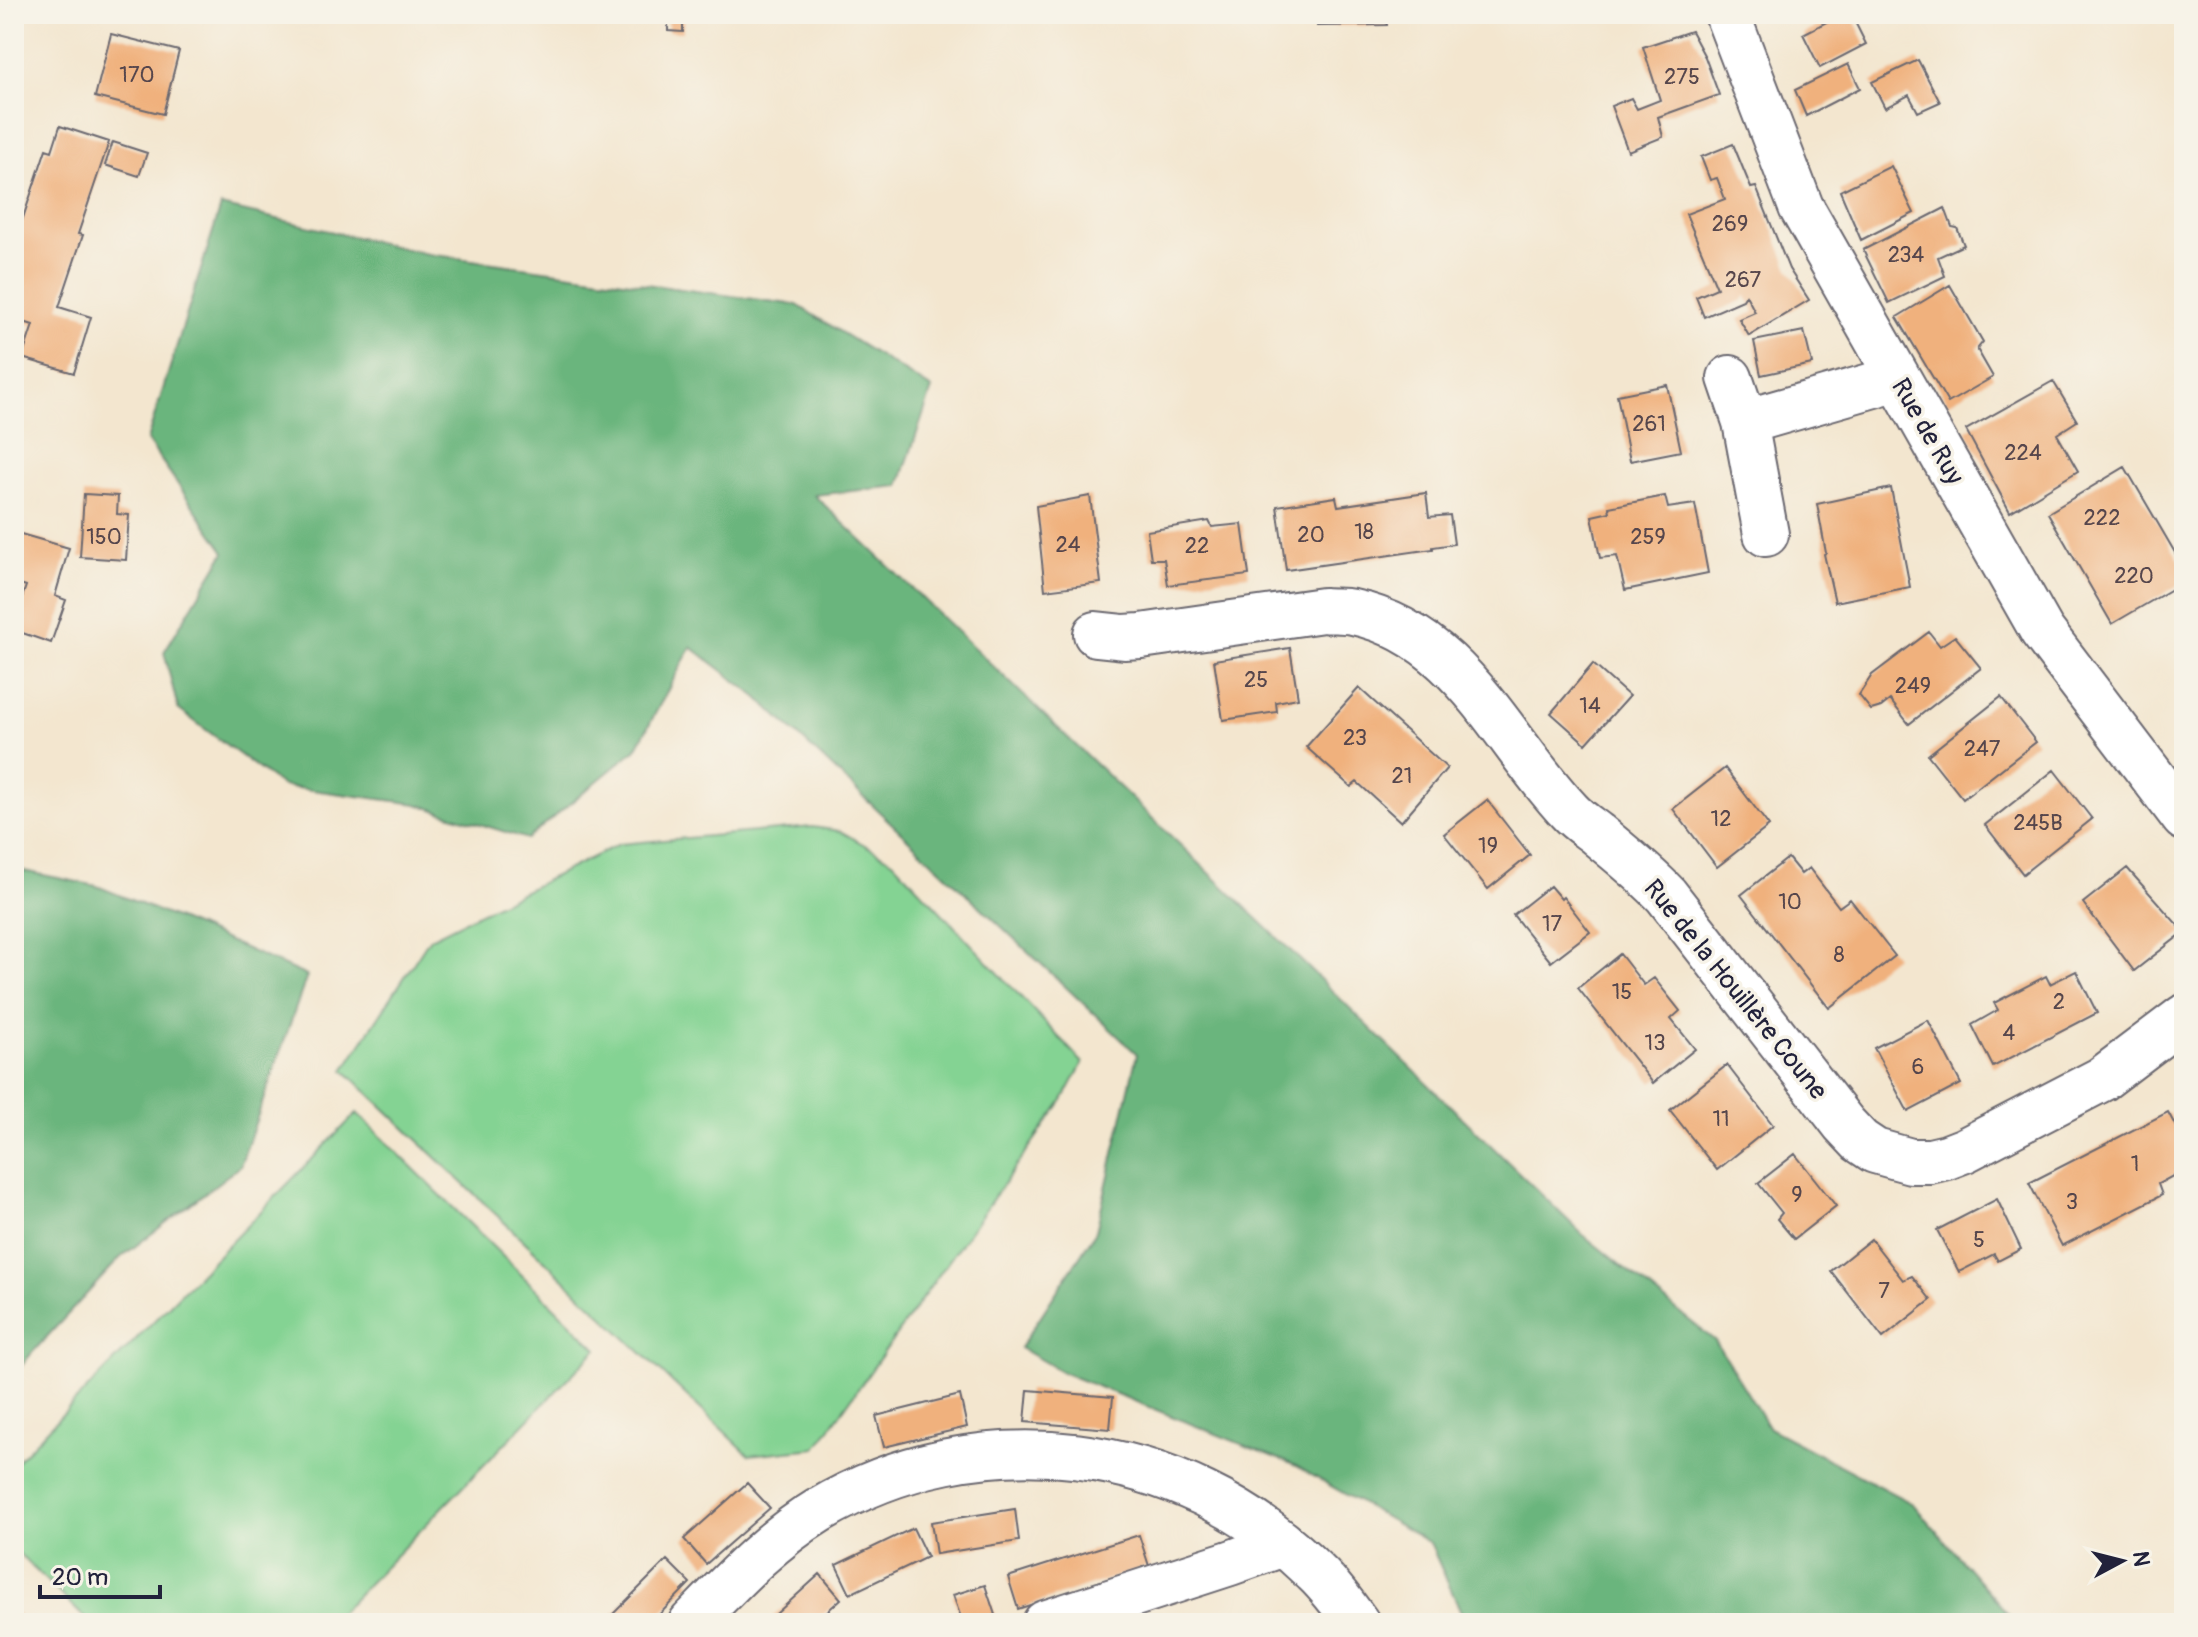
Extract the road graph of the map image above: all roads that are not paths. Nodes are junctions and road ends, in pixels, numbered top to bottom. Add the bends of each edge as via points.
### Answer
1 (1727, 14) edge
2 (1730, 378) dead end
3 (1898, 378) junction
4 (1745, 422) junction
5 (1766, 534) dead end
6 (1096, 634) dead end
7 (2184, 818) edge
8 (2184, 1017) edge
9 (1283, 1544) junction
10 (691, 1623) edge
11 (1045, 1623) edge
12 (1357, 1623) edge

1 - 3 street, Rue de Ruy via 1801,207
2 - 4 street
3 - 4 street
3 - 7 street, Rue de Ruy via 2042,631
4 - 5 street
6 - 8 street, Rue de la Houillère Coune via 1141,636 1323,610 1370,617 1436,651 1462,676 1570,813 1666,895 1844,1124 1875,1151 1930,1161 1965,1150 2102,1079
9 - 10 street via 1209,1496 1151,1472 1097,1458 1007,1454 955,1460 886,1479 819,1511 758,1556
9 - 11 street
9 - 12 street via 1334,1591

